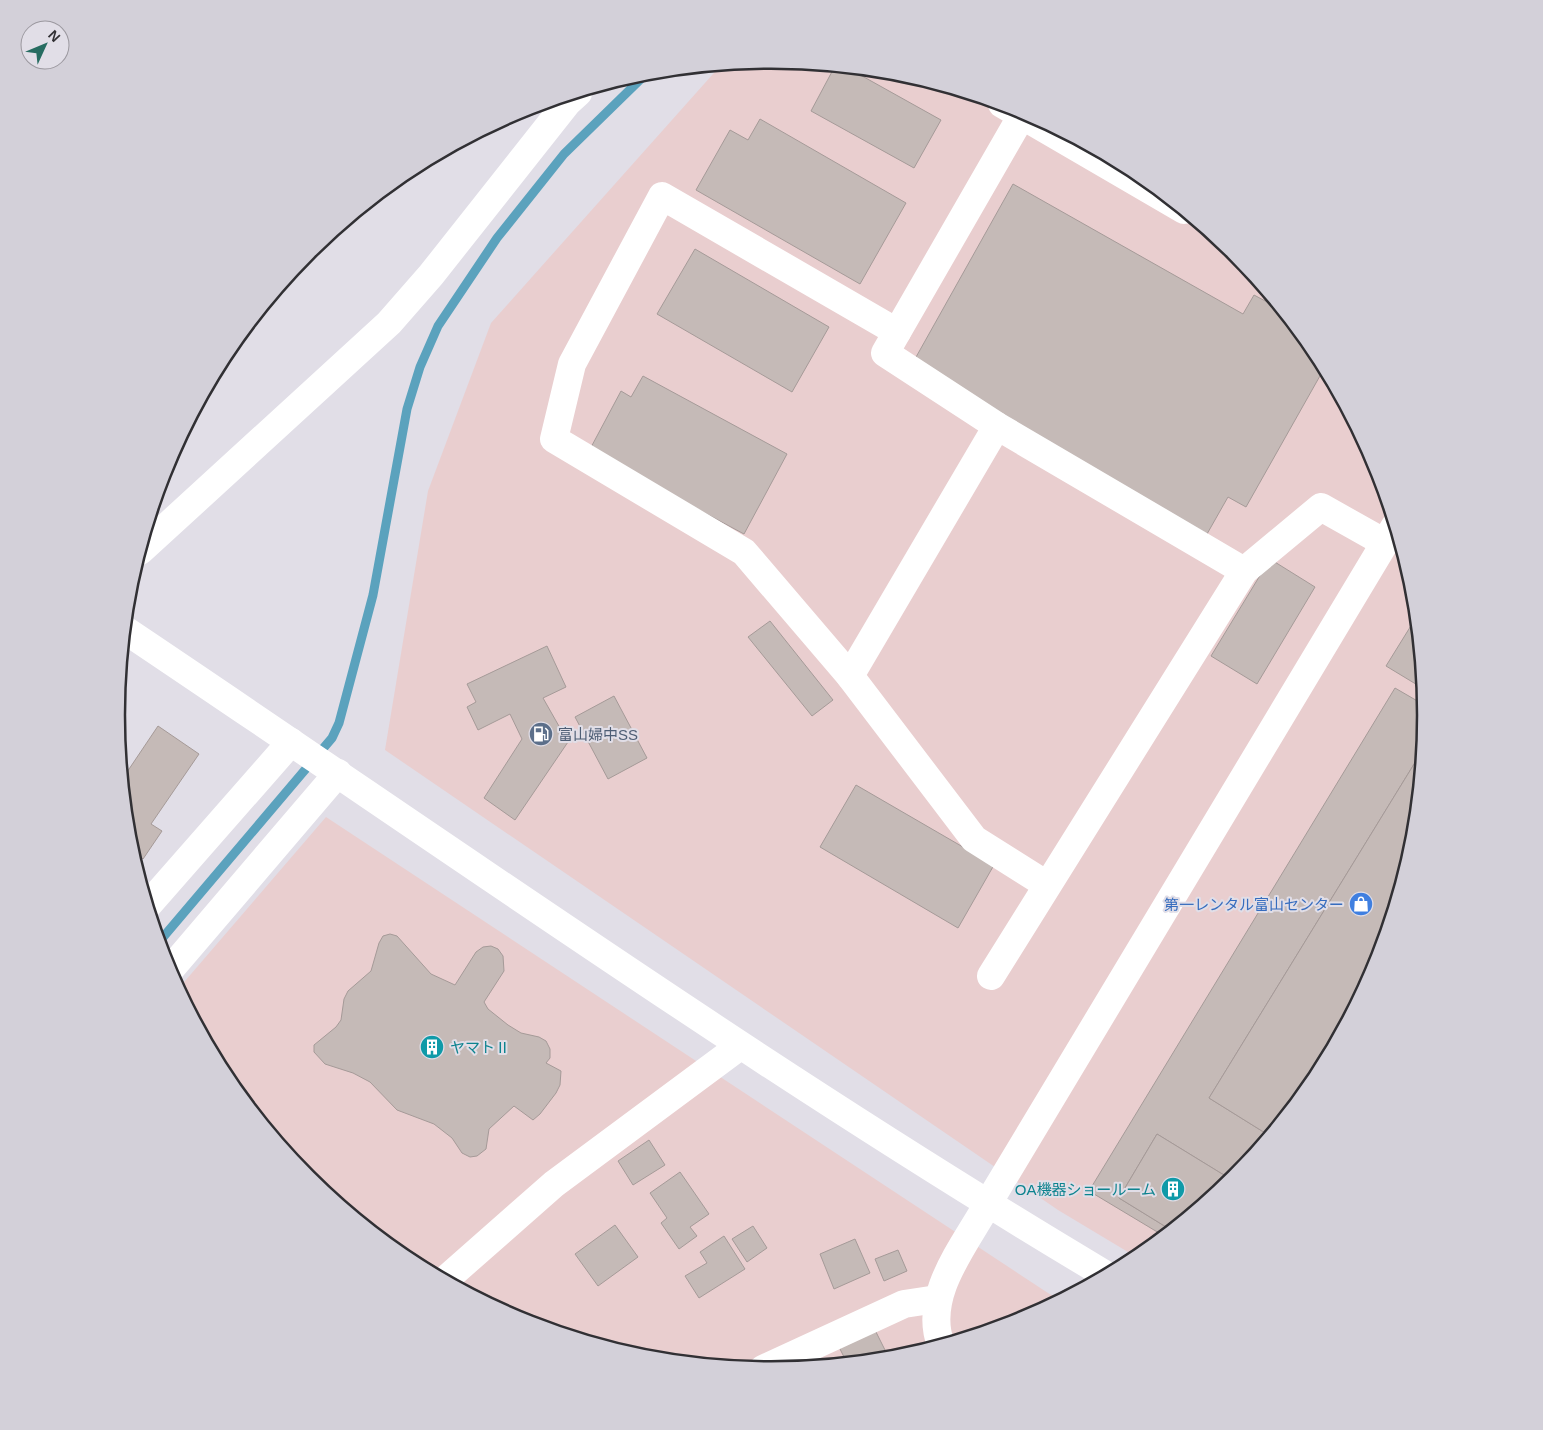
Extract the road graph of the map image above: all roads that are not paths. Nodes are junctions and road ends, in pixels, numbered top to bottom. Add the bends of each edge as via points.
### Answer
1 (568, 102) edge
2 (1009, 114) edge
3 (1054, 134) edge
4 (1138, 183) edge
5 (897, 332) junction
6 (997, 426) junction
7 (1390, 534) edge
8 (149, 543) edge
9 (1244, 571) junction
10 (131, 634) edge
11 (850, 676) junction
12 (291, 742) junction
13 (338, 773) junction
14 (1047, 885) junction
15 (153, 900) edge
16 (175, 964) edge
17 (991, 976) dead end
18 (740, 1046) junction
19 (987, 1205) junction
20 (1100, 1272) edge
21 (450, 1276) edge
22 (937, 1299) junction
23 (938, 1339) edge
24 (781, 1361) edge

1 - 8 street via 389,323
2 - 5 street
3 - 4 street
5 - 6 street via 884,353
5 - 11 street via 662,196 572,364 554,439 744,552
6 - 9 street
6 - 11 street
7 - 9 street via 1321,507
7 - 19 street
9 - 14 street
10 - 12 street
11 - 14 street via 974,839
12 - 13 street
12 - 15 street
13 - 16 street
13 - 18 street
14 - 17 street
18 - 19 street
18 - 21 street via 554,1184
19 - 20 street
19 - 22 street
22 - 23 street
22 - 24 street via 904,1304

